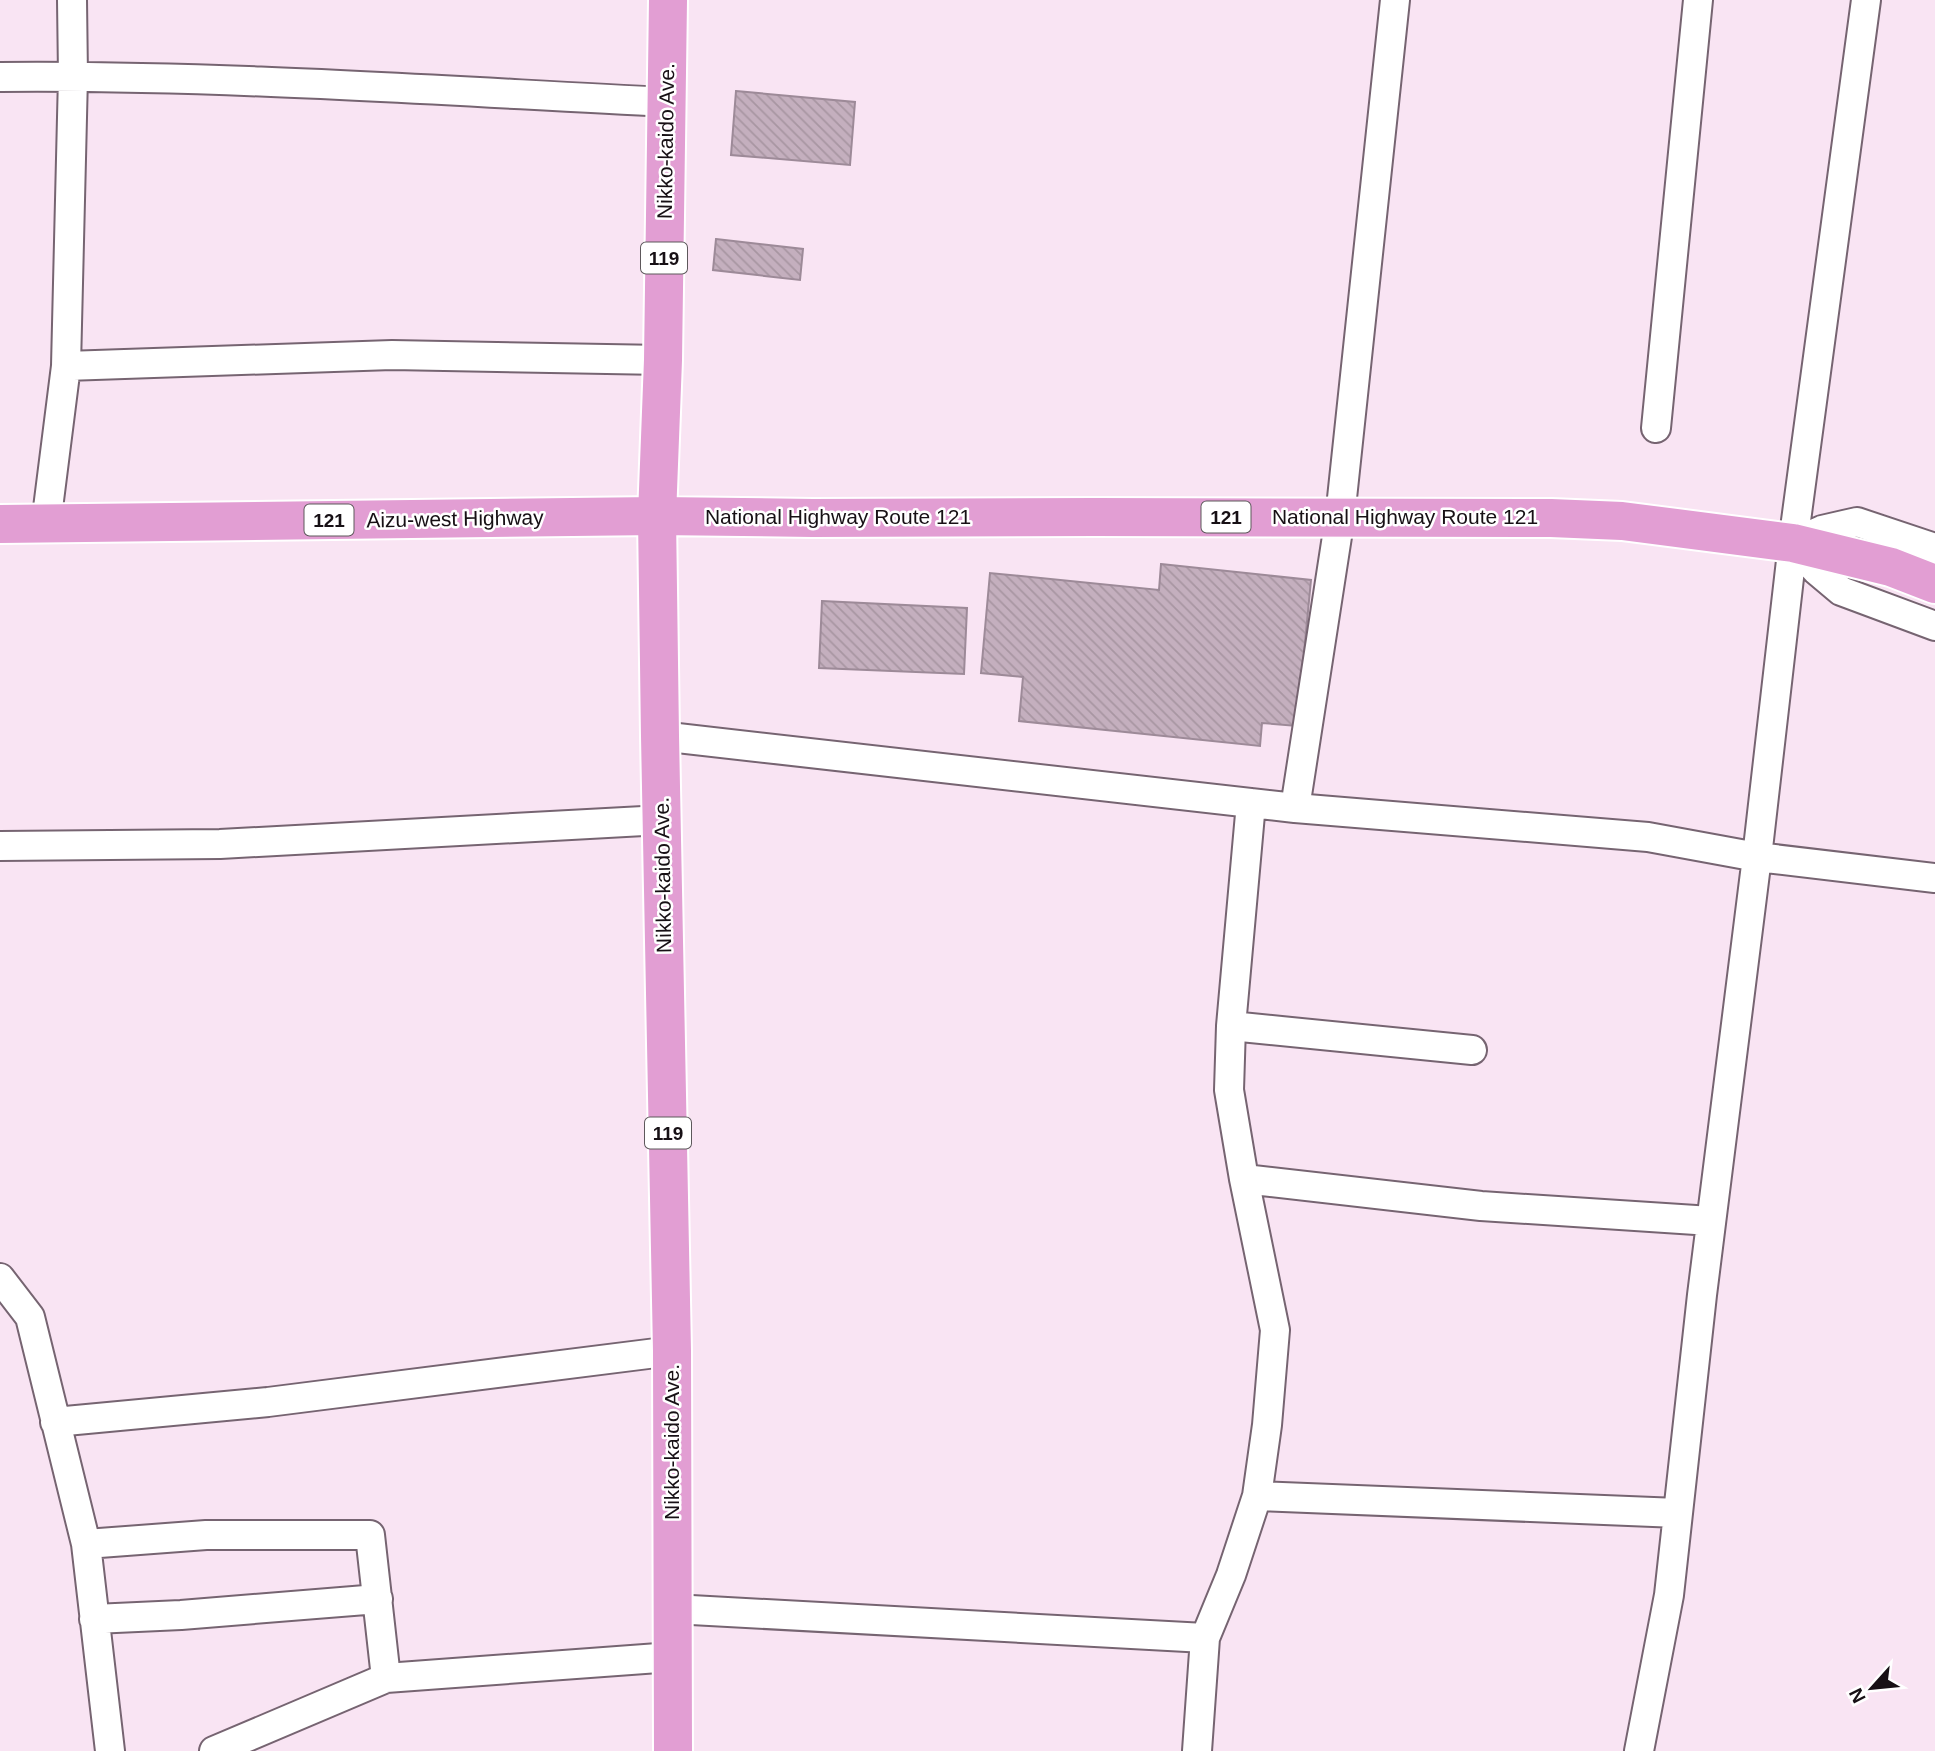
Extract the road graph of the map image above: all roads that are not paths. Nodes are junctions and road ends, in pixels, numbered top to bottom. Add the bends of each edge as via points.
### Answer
1 (72, 0) edge
2 (668, 0) edge
3 (1395, 0) edge
4 (1698, 0) edge
5 (1866, 0) edge
6 (73, 76) junction
7 (0, 77) edge
8 (666, 102) junction
9 (663, 360) junction
10 (66, 366) junction
11 (1656, 428) dead end
12 (657, 516) junction
13 (1340, 517) junction
14 (0, 524) edge
15 (46, 524) junction
16 (1793, 543) junction
17 (1935, 548) edge
18 (1935, 584) edge
19 (1935, 626) edge
20 (660, 736) junction
21 (1251, 803) junction
22 (1295, 808) junction
23 (662, 820) junction
24 (0, 846) edge
25 (1757, 857) junction
26 (1935, 878) edge
27 (1231, 1026) junction
28 (1472, 1050) dead end
29 (1244, 1179) junction
30 (1711, 1221) junction
31 (0, 1278) edge
32 (672, 1351) junction
33 (55, 1422) junction
34 (1257, 1496) junction
35 (1678, 1513) junction
36 (86, 1544) junction
37 (378, 1599) junction
38 (673, 1609) junction
39 (94, 1619) junction
40 (1205, 1638) junction
41 (672, 1657) junction
42 (386, 1678) junction
43 (110, 1751) edge
44 (214, 1751) edge
45 (673, 1751) edge
46 (1197, 1751) edge
47 (1639, 1751) edge

1 - 6 street
2 - 8 highway, Nikko-kaido Ave. / 119
3 - 13 street
4 - 11 street
5 - 16 street
6 - 7 street
6 - 8 street
6 - 10 street
8 - 9 highway, Nikko-kaido Ave. / 119
9 - 10 street via 392,355
9 - 12 highway, Nikko-kaido Ave. / 119
10 - 15 street
12 - 13 highway, National Highway Route 121 / 121
12 - 15 highway, Aizu-west Highway / 121
12 - 20 highway, Nikko-kaido Ave. / 119
13 - 16 highway, National Highway Route 121 / 121 via 1622,521
13 - 22 street
14 - 15 highway, Aizu-west Highway / 121
16 - 17 street via 1857,522
16 - 18 highway, National Highway Route 121 / 121 via 1891,567
16 - 19 street via 1841,592
16 - 25 street
20 - 21 street
20 - 23 highway, Nikko-kaido Ave. / 119
21 - 22 street
21 - 27 street
22 - 25 street via 1648,838
23 - 24 street via 220,844
23 - 32 highway, Nikko-kaido Ave. / 119
25 - 26 street
25 - 30 street
27 - 28 street
27 - 29 street via 1229,1090
29 - 30 street via 1481,1206
29 - 34 street via 1275,1331
30 - 35 street
31 - 33 street via 30,1317
32 - 33 street via 268,1402
32 - 38 highway, Nikko-kaido Ave. / 119
33 - 36 street
34 - 35 street
34 - 40 street
35 - 47 street via 1669,1595
36 - 37 street via 206,1535 370,1535
36 - 39 street
37 - 39 street
37 - 42 street
38 - 40 street
38 - 41 highway, Nikko-kaido Ave. / 119
39 - 43 street
40 - 46 street
41 - 42 street
41 - 45 highway, Nikko-kaido Ave. / 119
42 - 44 street

